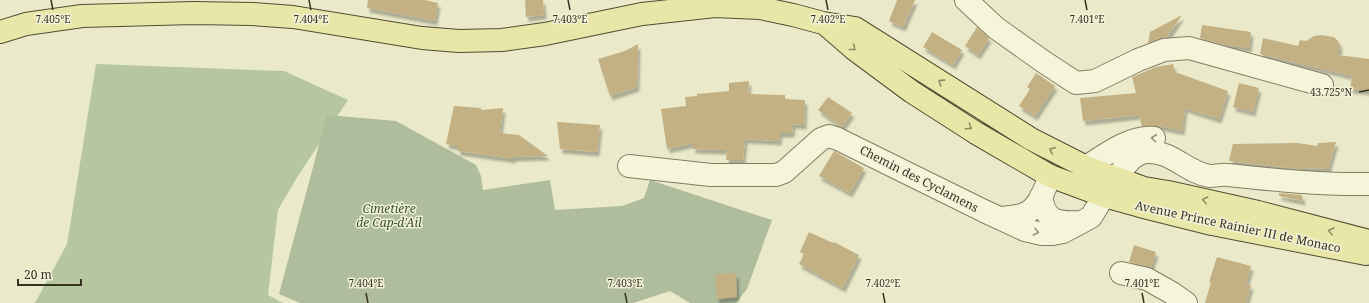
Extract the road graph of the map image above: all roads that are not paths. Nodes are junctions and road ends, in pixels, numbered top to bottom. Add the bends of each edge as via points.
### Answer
1 (966, 0) edge
2 (682, 5) edge
3 (823, 23) junction
4 (0, 32) edge
5 (1322, 85) dead end
6 (629, 166) dead end
7 (1086, 167) junction
8 (1226, 174) junction
9 (1050, 176) junction
10 (1116, 178) junction
11 (1369, 184) edge
12 (1041, 196) junction
13 (1104, 196) junction
14 (999, 218) junction
15 (1081, 222) junction
16 (1369, 240) edge
17 (1369, 255) edge
18 (1121, 273) dead end
19 (1186, 303) edge

1 - 5 street via 996,28 1076,83 1095,81 1164,50 1189,48
2 - 3 main road, Avenue Prince Rainier III de Monaco via 760,8
2 - 4 main road, Avenue Prince Rainier III de Monaco via 545,34 502,40 459,41 422,38 293,17 194,13 82,16 26,24
7 -> 3 main road, Avenue Prince Rainier III de Monaco via 1031,139 855,28
3 -> 9 main road, Avenue Prince Rainier III de Monaco via 912,92
6 - 14 street, Chemin des Cyclamens via 711,175 776,175 784,172 821,138 829,136
8 -> 7 street via 1160,138 1148,137 1136,139
7 - 9 main road
7 - 10 main road, Avenue Prince Rainier III de Monaco
7 - 13 main road
8 - 10 street via 1210,176 1159,153 1146,152 1134,157
8 - 11 street via 1294,182
9 - 12 street
9 - 13 main road, Avenue Prince Rainier III de Monaco
10 - 13 main road
16 -> 10 main road, Avenue Prince Rainier III de Monaco via 1258,212 1144,188
12 - 14 street via 1032,210 1025,214
12 - 15 street via 1047,215 1054,220
13 - 15 street, Chemin des Cyclamens via 1091,217
13 - 17 main road, Avenue Prince Rainier III de Monaco via 1212,224
14 -> 15 street, Chemin des Cyclamens via 1025,230 1042,234 1063,232
18 - 19 street via 1147,279

